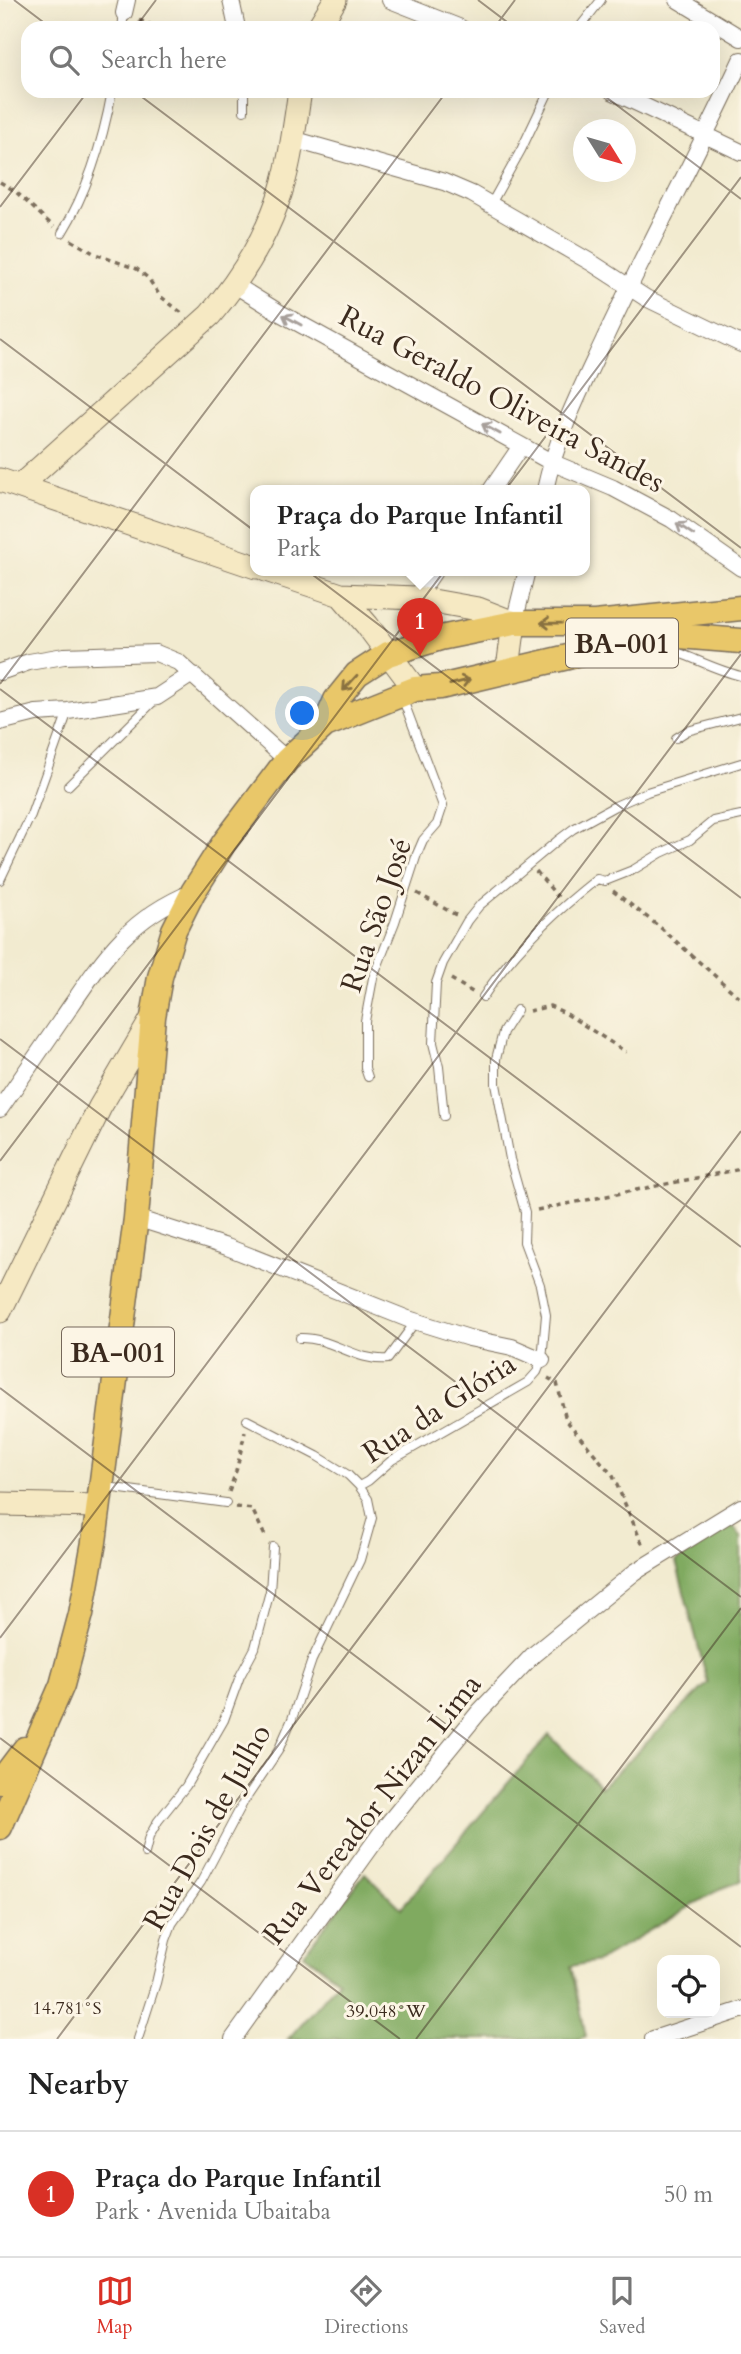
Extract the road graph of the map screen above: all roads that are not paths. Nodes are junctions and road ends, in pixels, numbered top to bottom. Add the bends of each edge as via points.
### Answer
1 (232, 0) edge
2 (335, 0) edge
3 (390, 0) edge
4 (601, 0) edge
5 (678, 0) edge
6 (236, 21) edge
7 (322, 21) edge
8 (443, 21) edge
9 (584, 21) edge
10 (713, 21) edge
11 (720, 25) edge
12 (741, 38) edge
13 (741, 60) edge
14 (110, 98) edge
15 (244, 98) edge
16 (299, 98) edge
17 (546, 98) edge
18 (627, 98) edge
19 (244, 111) dead end
20 (706, 136) junction
21 (292, 139) junction
22 (741, 152) edge
23 (491, 204) junction
24 (62, 233) road end
25 (235, 285) junction
26 (629, 286) junction
27 (741, 344) edge
28 (521, 446) junction
29 (551, 462) junction
30 (10, 483) edge
31 (494, 485) edge
32 (546, 485) edge
33 (250, 565) edge
34 (741, 568) edge
35 (284, 576) edge
36 (431, 576) edge
37 (526, 576) edge
38 (341, 595) junction
39 (416, 598) junction
40 (741, 608) edge
41 (514, 622) junction
42 (649, 638) junction
43 (741, 641) edge
44 (388, 654) junction
45 (505, 671) junction
46 (0, 672) edge
47 (192, 674) junction
48 (741, 676) edge
49 (408, 692) junction
50 (157, 697) junction
51 (68, 711) junction
52 (741, 717) edge
53 (0, 722) edge
54 (325, 725) junction
55 (676, 738) dead end
56 (287, 760) junction
57 (741, 764) edge
58 (68, 786) dead end
59 (741, 815) edge
60 (0, 880) edge
61 (193, 892) junction
62 (483, 998) road end
63 (517, 1010) road end
64 (153, 1017) junction
65 (368, 1077) dead end
66 (0, 1109) edge
67 (444, 1116) dead end
68 (136, 1218) junction
69 (0, 1311) edge
70 (416, 1321) junction
71 (300, 1338) dead end
72 (539, 1366) junction
73 (247, 1420) road end
74 (359, 1486) junction
75 (106, 1497) junction
76 (226, 1503) road end
77 (0, 1504) edge
78 (741, 1507) edge
79 (273, 1547) road end
80 (62, 1685) junction
81 (0, 1782) edge
82 (0, 1827) edge
83 (145, 1853) dead end
84 (741, 2010) edge
85 (690, 2032) edge
86 (138, 2039) edge
87 (233, 2039) edge
88 (653, 2039) edge

1 - 6 street
2 - 7 main road
3 - 8 street
4 - 9 lane
5 - 10 street
11 - 12 street
13 - 20 street
14 - 24 lane via 89,182
15 - 19 lane
16 - 21 main road
17 - 23 lane
18 - 20 street
20 - 22 street
20 - 26 street
21 - 23 street via 444,182
21 - 25 main road via 277,202
23 - 26 street
28 -> 25 street, Rua Geraldo Oliveira Sandes
25 - 30 main road via 197,327
26 - 27 street via 668,311
26 - 29 street
28 - 29 street, Rua Geraldo Oliveira Sandes
28 - 31 street
29 - 32 street
34 -> 29 street, Rua Geraldo Oliveira Sandes via 671,519
30 - 33 main road
35 - 38 main road
36 - 39 street
37 - 41 street
38 - 39 main road
38 - 44 main road
39 - 41 main road via 478,609
40 -> 41 main road, BA-001 via 595,623
41 - 44 main road, BA-001
41 - 45 main road
42 - 43 main road, BA-001
42 - 45 main road, BA-001
42 - 48 lane via 662,648
44 - 49 main road
44 -> 54 main road, BA-001 via 346,686
49 -> 45 main road, BA-001
46 - 47 street via 64,656 156,653
47 - 50 street
47 - 56 street
49 - 54 main road, BA-001
49 - 65 lane, Rua São José via 443,806 437,824 424,840 373,978 365,1021
50 - 51 street
50 - 58 lane
51 - 53 street
51 - 60 lane via 31,815
52 - 55 lane
54 - 56 main road, BA-001
56 - 61 main road, BA-001
57 - 67 lane via 615,806 573,829 480,905 443,963 436,983 433,1042
59 - 62 lane via 713,821 691,841 633,870 594,881 526,943
61 - 64 main road, BA-001 via 174,930
61 - 66 street via 148,915 122,936
63 - 72 lane via 503,1032 496,1084 524,1212 524,1242 546,1315
64 - 68 main road, BA-001
64 - 69 main road via 100,1107
68 - 70 street via 227,1247
68 - 75 main road, BA-001
70 - 71 lane via 388,1359 360,1356 314,1338
70 - 72 street via 512,1347
72 - 74 lane, Rua da Glória via 528,1382 392,1460
73 - 74 lane, Rua da Glória via 317,1456
74 - 86 lane, Rua Dois de Julho via 373,1511 360,1560 313,1660 278,1751 172,1924
75 - 76 lane
75 - 77 main road
75 - 80 main road, BA-001
78 - 87 street, Rua Vereador Nizan Lima via 635,1572 533,1655 479,1712 386,1826
79 - 83 lane via 270,1591 255,1648 224,1720 186,1786 158,1821
80 - 81 main road, BA-001 via 22,1755
80 - 82 main road, BA-001
84 - 85 street
85 - 88 street

